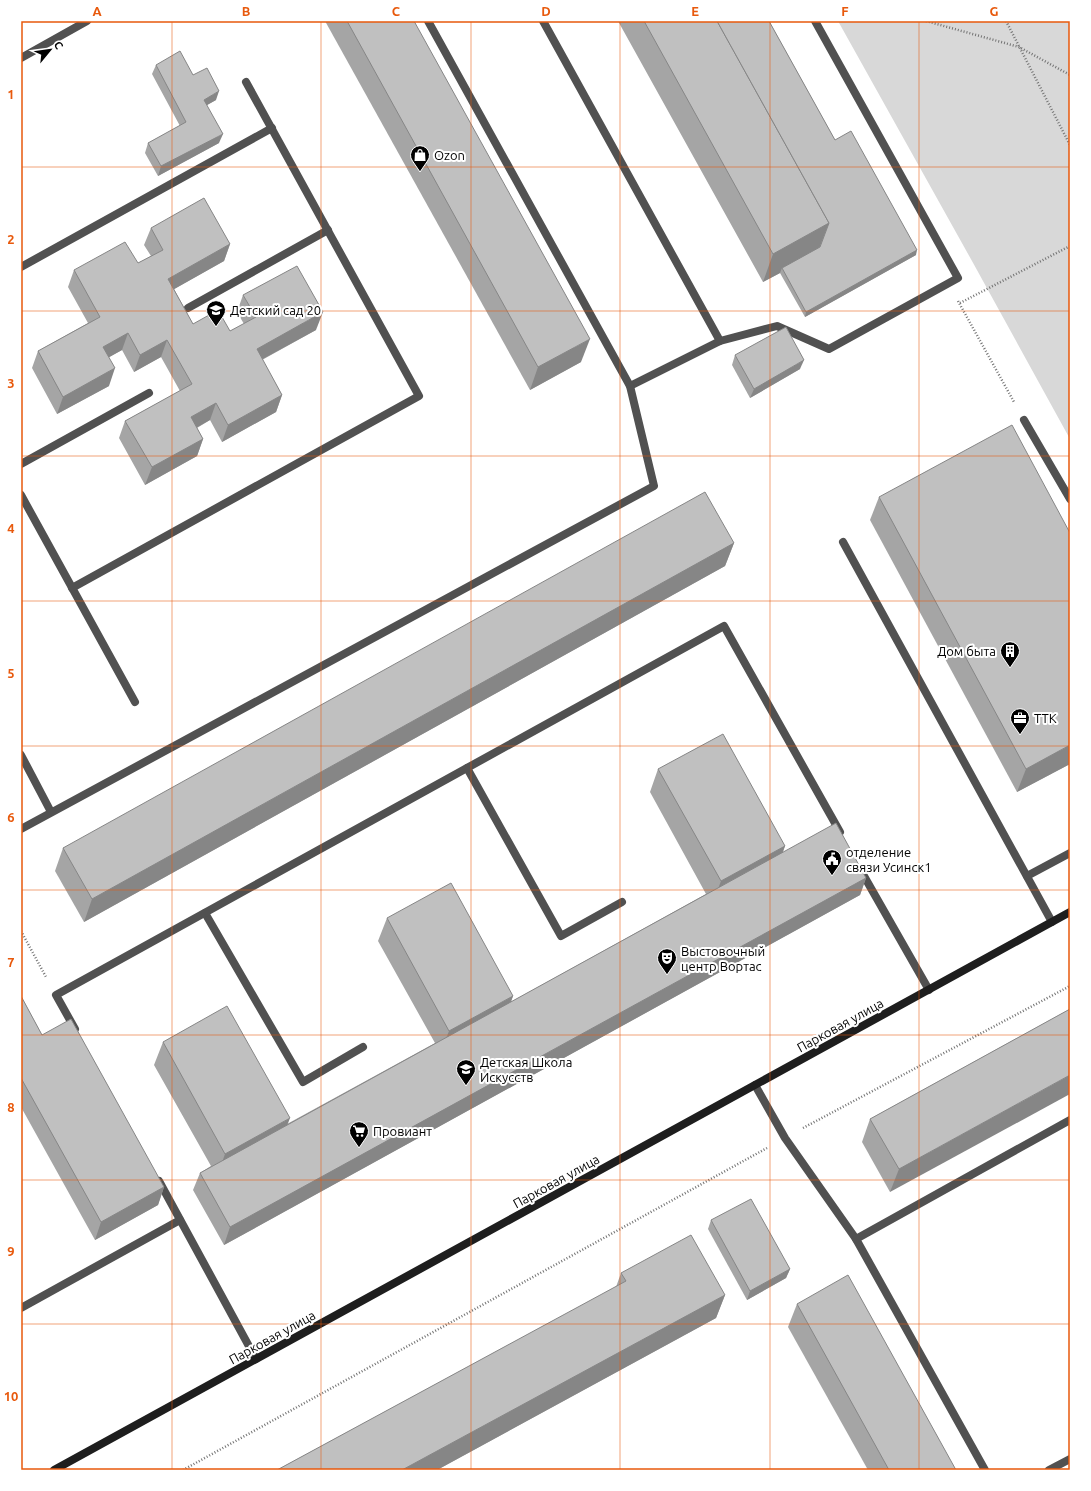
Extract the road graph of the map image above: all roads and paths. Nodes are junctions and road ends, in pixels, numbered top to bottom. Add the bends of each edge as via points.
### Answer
1 (87, 21) edge
2 (428, 21) edge
3 (543, 21) edge
4 (815, 21) edge
5 (926, 21) edge
6 (1006, 21) edge
7 (1019, 47) junction
8 (21, 58) edge
9 (1070, 75) edge
10 (246, 82) dead end
11 (272, 128) junction
12 (1070, 145) edge
13 (328, 230) junction
14 (1070, 246) edge
15 (21, 267) edge
16 (949, 284) junction
17 (960, 304) junction
18 (188, 308) dead end
19 (720, 341) junction
20 (630, 386) junction
21 (149, 393) dead end
22 (1024, 420) joint
23 (21, 464) edge
24 (21, 495) edge
25 (1070, 499) edge
26 (842, 542) dead end
27 (72, 588) junction
28 (135, 702) dead end
29 (21, 755) edge
30 (467, 768) junction
31 (51, 812) junction
32 (21, 829) edge
33 (844, 839) edge
34 (1070, 853) edge
35 (855, 860) edge
36 (1027, 876) junction
37 (622, 902) dead end
38 (1070, 912) edge
39 (205, 913) junction
40 (1052, 922) junction
41 (21, 931) edge
42 (1070, 986) edge
43 (929, 990) junction
44 (56, 995) junction
45 (79, 1036) edge
46 (363, 1048) dead end
47 (755, 1085) junction
48 (1070, 1120) edge
49 (785, 1138) junction
50 (154, 1172) edge
51 (180, 1220) junction
52 (856, 1238) junction
53 (21, 1308) edge
54 (256, 1359) junction
55 (1070, 1459) edge
56 (54, 1470) edge
57 (183, 1470) edge
58 (985, 1470) edge
59 (1050, 1470) edge

1 - 8 lane
2 - 20 lane
3 - 19 lane
4 - 16 lane via 958,278
5 - 7 path
6 - 7 path
7 - 9 path
7 - 12 path
10 - 11 lane
11 - 13 lane
11 - 15 lane
13 - 18 lane
13 - 27 lane via 420,396
14 - 17 path
16 - 17 path
16 - 19 lane via 829,349 778,326
17 - 22 path
19 - 20 lane
20 - 31 lane via 654,486
21 - 23 lane
22 - 25 lane
24 - 27 lane
26 - 36 lane
27 - 28 lane
29 - 31 lane
30 - 33 lane via 724,626
30 - 37 lane via 561,936
30 - 39 lane
31 - 32 lane
34 - 36 lane
35 - 43 lane
36 - 40 lane
38 - 40 main road, Парковая улица
39 - 44 lane
39 - 46 lane via 303,1082
40 - 43 main road, Парковая улица
41 - 44 path
42 - 49 path
43 - 47 main road, Парковая улица
44 - 45 lane
47 - 49 lane
47 - 54 main road, Парковая улица
48 - 52 lane
49 - 52 lane
49 - 57 path
50 - 51 lane
51 - 53 lane
51 - 54 lane
52 - 58 lane
54 - 56 main road, Парковая улица
55 - 59 lane

